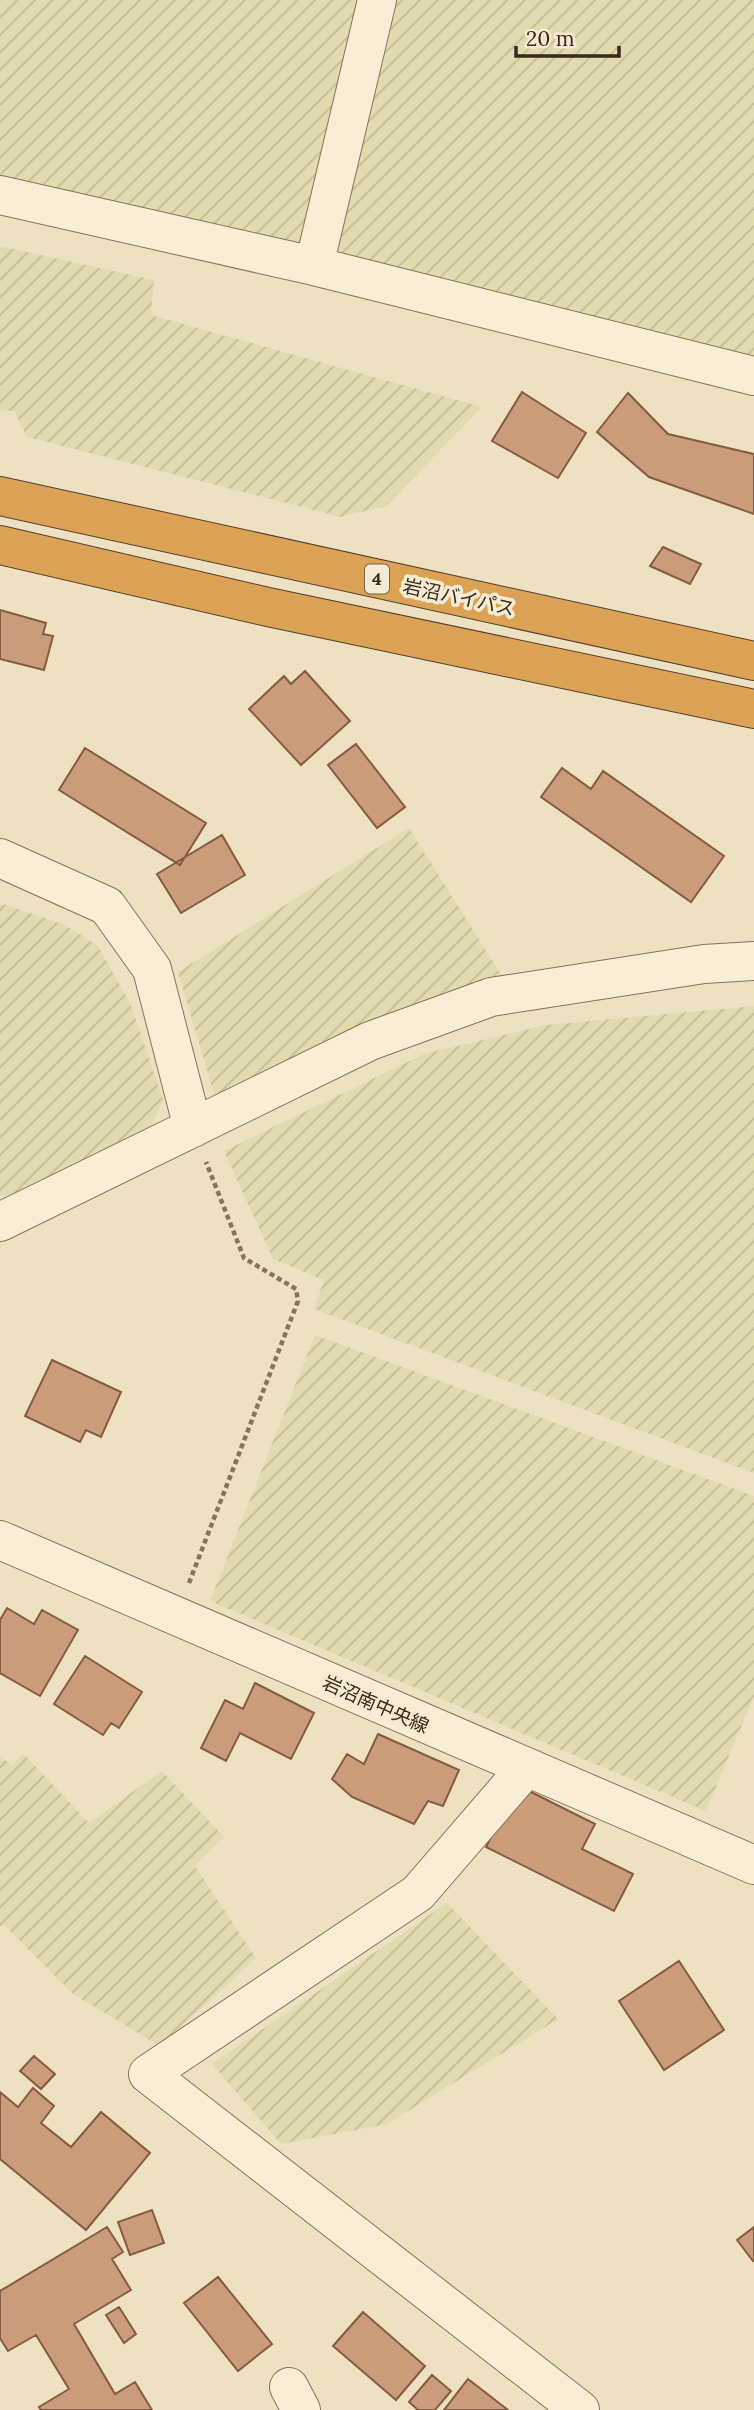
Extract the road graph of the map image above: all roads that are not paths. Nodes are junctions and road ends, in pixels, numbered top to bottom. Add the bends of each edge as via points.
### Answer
1 (377, 0) edge
2 (0, 195) edge
3 (314, 266) junction
4 (754, 376) edge
5 (0, 496) edge
6 (0, 545) edge
7 (754, 661) edge
8 (754, 709) edge
9 (0, 858) edge
10 (754, 961) edge
11 (193, 1129) junction
12 (0, 1222) edge
13 (0, 1540) edge
14 (525, 1769) junction
15 (754, 1865) edge
16 (580, 2410) edge

1 - 3 street
2 - 3 street
3 - 4 street
5 - 7 highway, 岩沼バイパス / 4
6 - 8 highway via 268,607
9 - 11 street via 107,906 152,969
10 - 11 street via 704,964 491,997 370,1041
11 - 12 street
13 - 14 street, 岩沼南中央線
14 - 15 street, 岩沼南中央線
14 - 16 street via 418,1893 148,2074

